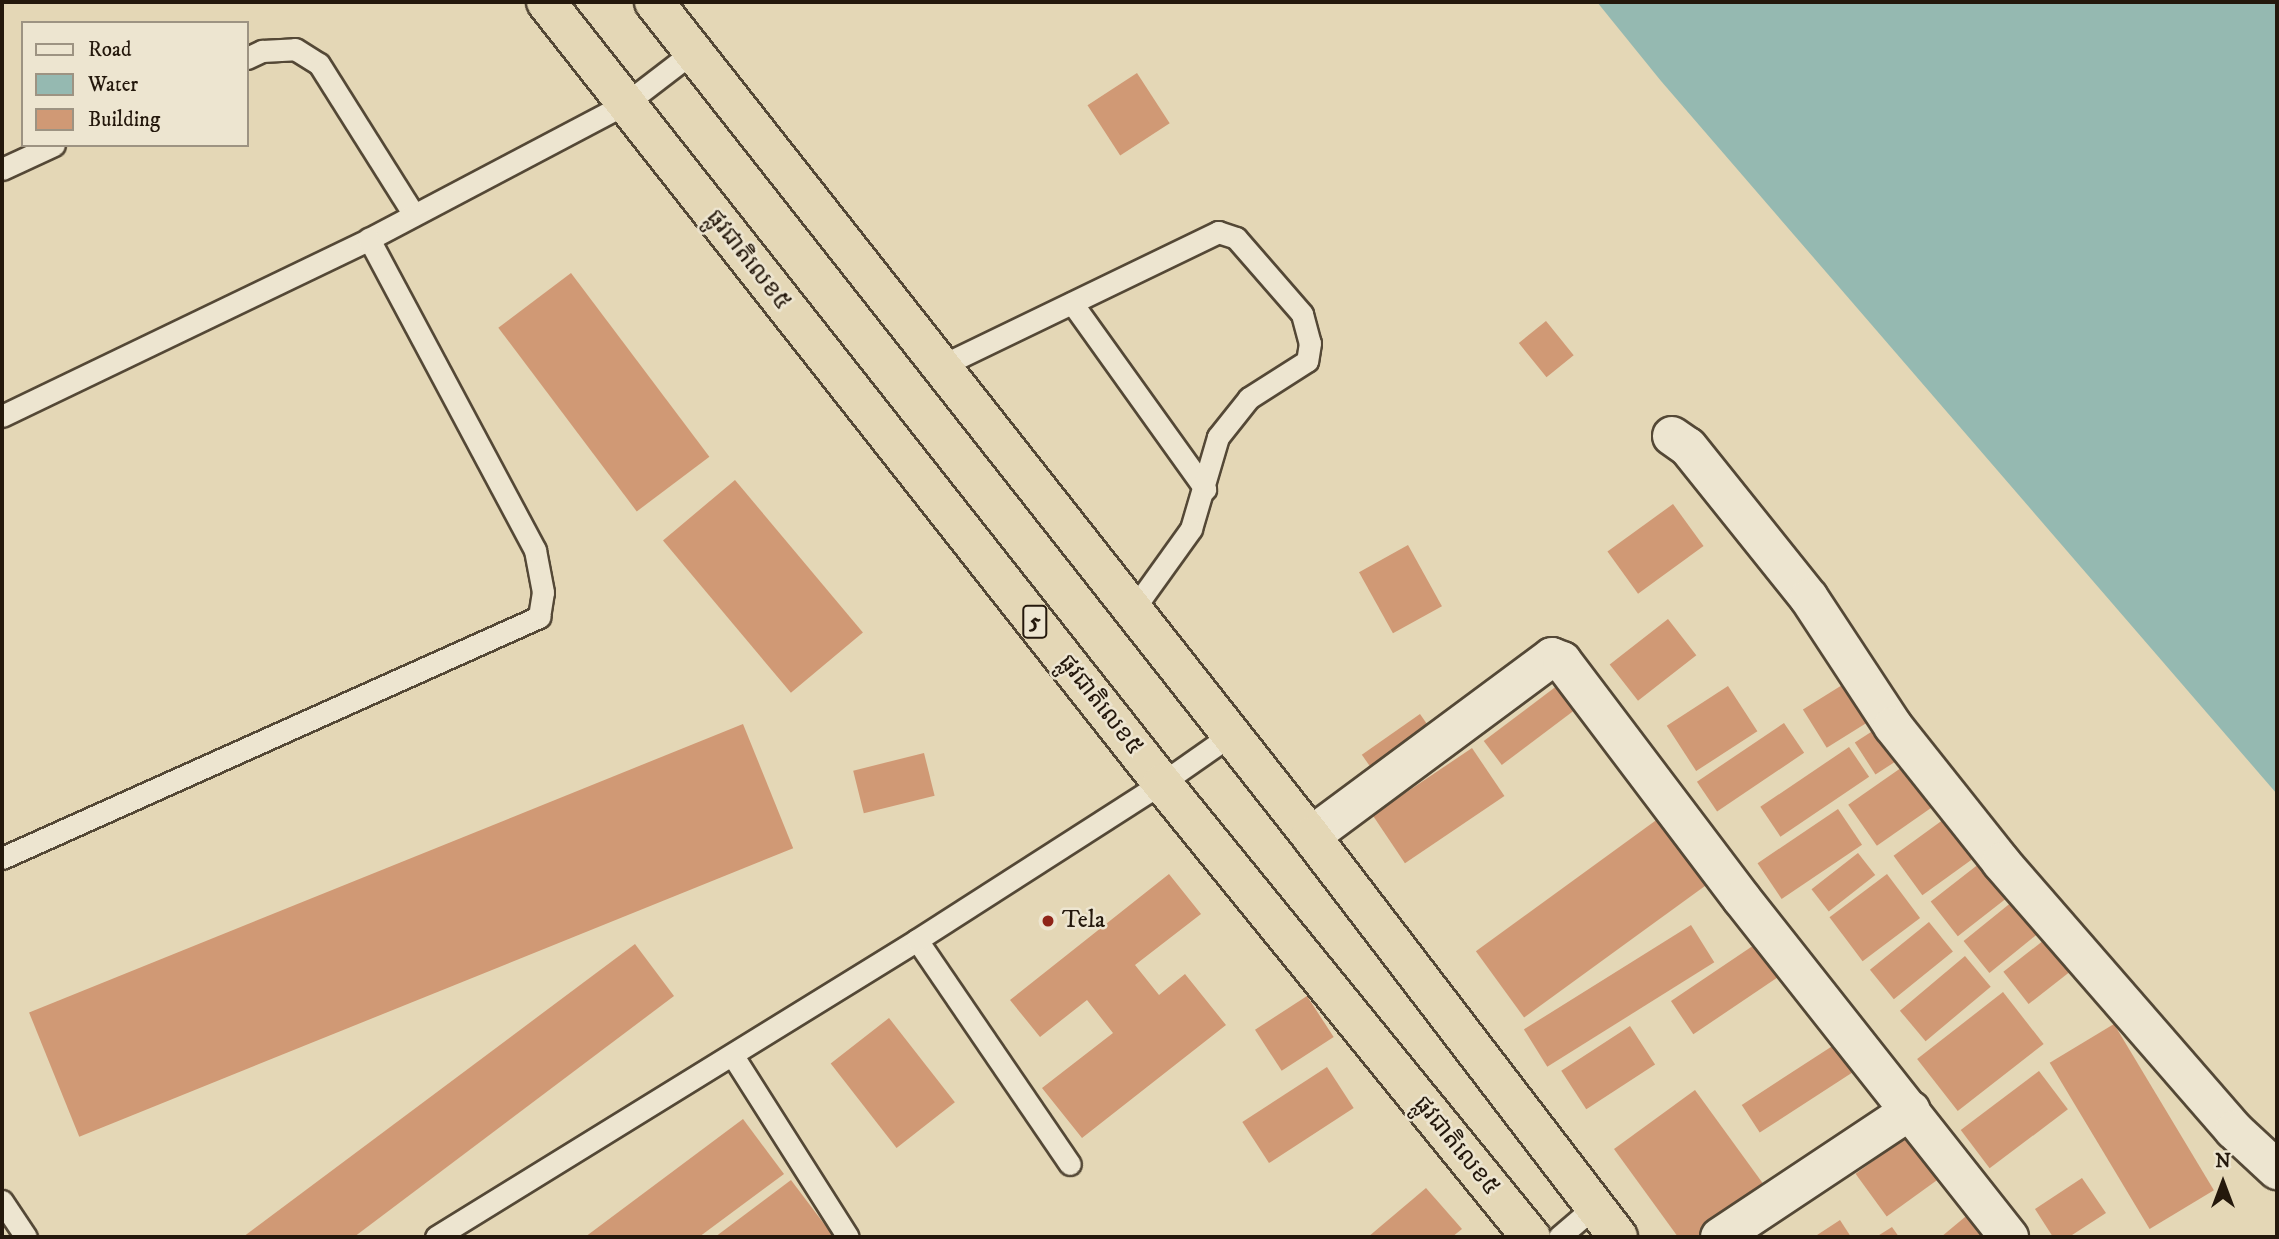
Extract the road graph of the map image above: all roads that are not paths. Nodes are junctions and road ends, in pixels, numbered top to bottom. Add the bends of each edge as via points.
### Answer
1 (546, 2) edge
2 (654, 2) edge
3 (694, 51) junction
4 (248, 58) edge
5 (625, 104) junction
6 (50, 147) edge
7 (2, 169) edge
8 (414, 215) junction
9 (369, 239) junction
10 (1072, 303) junction
11 (941, 366) junction
12 (2, 416) edge
13 (1672, 436) dead end
14 (1205, 489) junction
15 (1132, 611) junction
16 (1229, 736) junction
17 (1162, 783) junction
18 (1311, 836) junction
19 (2, 858) edge
20 (917, 940) junction
21 (733, 1056) junction
22 (1911, 1110) junction
23 (1070, 1164) dead end
24 (2277, 1170) edge
25 (2, 1201) edge
26 (1594, 1207) junction
27 (26, 1237) edge
28 (436, 1237) edge
29 (848, 1237) edge
30 (1531, 1237) edge
31 (1559, 1237) edge
32 (1618, 1237) edge
33 (1720, 1237) edge
34 (2009, 1237) edge

1 - 5 highway, ផ្លូវជាតិលេខ៥ / 5
2 - 3 highway
3 - 5 lane
3 - 11 highway
4 - 8 lane via 262,51 295,49 319,64
5 - 8 lane
5 - 17 highway, ផ្លូវជាតិលេខ៥ / 5
6 - 7 lane
8 - 9 lane
9 - 12 lane
9 - 19 lane via 535,550 543,593 539,617
10 - 11 lane
10 - 14 lane
10 - 14 lane via 1218,232 1236,237 1302,314 1310,343 1307,361 1249,398 1218,438
11 - 15 highway
13 - 24 street via 1688,447 1809,598 1893,726 2001,862 2234,1130
14 - 15 lane via 1191,529
15 - 16 highway
16 - 17 lane
16 - 18 highway
17 - 20 lane
17 - 30 highway, ផ្លូវជាតិលេខ៥ / 5
18 - 22 street via 1552,657 1562,661 1742,899
18 - 26 highway
20 - 21 lane
20 - 23 lane
21 - 28 lane
21 - 29 lane
22 - 33 street
22 - 34 street
25 - 27 lane
26 - 31 lane
26 - 32 highway

